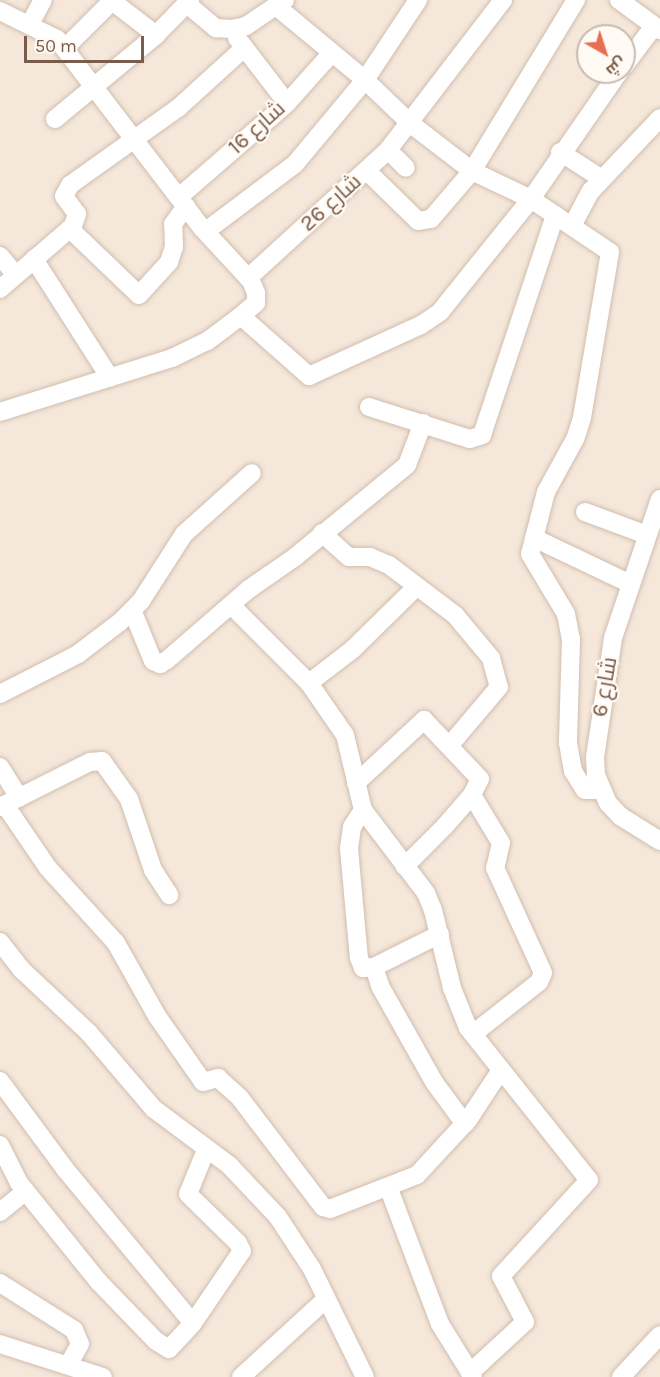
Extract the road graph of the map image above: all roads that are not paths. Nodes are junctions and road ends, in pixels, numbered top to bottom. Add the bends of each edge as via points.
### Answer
1 (43, 0) edge
2 (112, 0) edge
3 (418, 0) edge
4 (503, 0) edge
5 (576, 0) edge
6 (189, 2) edge
7 (281, 3) edge
8 (631, 4) edge
9 (0, 11) edge
10 (30, 24) junction
11 (657, 28) edge
12 (231, 29) junction
13 (156, 35) junction
14 (65, 48) junction
15 (244, 48) junction
16 (636, 52) edge
17 (330, 55) junction
18 (365, 80) junction
19 (610, 84) edge
20 (97, 87) junction
21 (287, 103) junction
22 (660, 118) edge
23 (55, 119) dead end
24 (411, 124) junction
25 (136, 138) junction
26 (388, 150) junction
27 (560, 152) junction
28 (406, 168) dead end
29 (367, 171) junction
30 (472, 171) junction
31 (602, 179) junction
32 (531, 199) junction
33 (183, 201) junction
34 (555, 215) junction
35 (572, 226) junction
36 (70, 229) junction
37 (206, 231) junction
38 (0, 256) edge
39 (34, 259) junction
40 (15, 274) junction
41 (248, 278) junction
42 (0, 289) edge
43 (241, 316) junction
44 (110, 378) junction
45 (369, 407) dead end
46 (0, 412) edge
47 (423, 423) junction
48 (252, 473) dead end
49 (660, 499) edge
50 (585, 512) dead end
51 (322, 533) junction
52 (652, 533) edge
53 (534, 538) junction
54 (631, 584) junction
55 (416, 587) junction
56 (231, 605) junction
57 (132, 610) junction
58 (309, 682) junction
59 (0, 694) edge
60 (450, 746) junction
61 (0, 767) edge
62 (356, 783) junction
63 (602, 790) junction
64 (472, 795) junction
65 (8, 803) edge
66 (363, 810) junction
67 (658, 837) edge
68 (405, 866) junction
69 (169, 895) dead end
70 (440, 934) junction
71 (0, 942) edge
72 (374, 967) junction
73 (473, 1034) junction
74 (501, 1070) junction
75 (0, 1081) edge
76 (465, 1124) junction
77 (0, 1145) edge
78 (206, 1150) junction
79 (389, 1189) junction
80 (25, 1192) junction
81 (0, 1212) edge
82 (0, 1283) edge
83 (326, 1299) junction
84 (193, 1323) junction
85 (660, 1335) edge
86 (0, 1344) edge
87 (69, 1364) junction
88 (472, 1375) edge
89 (366, 1376) edge
90 (103, 1377) edge
91 (241, 1377) edge
92 (621, 1377) edge

1 - 10 street
2 - 13 street
2 - 14 street
3 - 18 street
4 - 24 street, شارع 26
5 - 30 street
6 - 12 street via 216,28
6 - 13 street
7 - 12 street via 246,26
7 - 17 street
8 - 11 street
9 - 10 street
10 - 14 street
11 - 16 street
12 - 15 street
13 - 20 street
14 - 20 street
15 - 21 street
15 - 25 street via 202,88
17 - 18 street
17 - 21 street, شارع 16
18 - 24 street
18 - 37 street via 295,164
19 - 27 street
20 - 23 street
20 - 25 street
21 - 33 street, شارع 16
22 - 31 street
24 - 26 street, شارع 26
24 - 30 street
25 - 33 street
25 - 36 street via 70,185 64,196 78,219
26 - 28 street
26 - 29 street, شارع 26
27 - 31 street
27 - 32 street
29 - 30 street via 423,223
29 - 41 street, شارع 26
30 - 32 street
31 - 35 street
32 - 34 street
32 - 43 street via 440,312 422,325 314,375 305,375
33 - 36 street via 173,224 174,247 169,262 139,295
33 - 37 street
34 - 35 street
34 - 47 street via 482,435 470,439
35 - 53 street via 607,248 611,255 582,418 546,492
36 - 39 street
37 - 41 street
38 - 40 street
39 - 40 street
39 - 44 street
40 - 42 street
41 - 43 street via 256,293 255,303
43 - 44 street via 207,341 172,358
44 - 46 street
45 - 47 street
47 - 51 street via 406,465
48 - 57 street via 184,534
49 - 52 street, شارع 6
50 - 52 street
51 - 55 street via 342,554 380,559
51 - 56 street
52 - 54 street, شارع 6
53 - 54 street
53 - 63 street via 530,554 562,605 571,639 568,743 573,771 585,790
54 - 63 street, شارع 6 via 613,638 601,706 595,757
55 - 58 street via 353,649
55 - 60 street via 464,625 491,658 499,683
56 - 57 street via 160,664 150,656
56 - 58 street
57 - 59 street via 78,654
58 - 62 street via 345,735
60 - 62 street via 424,720
60 - 64 street via 480,779
61 - 65 street
62 - 66 street
63 - 67 street via 620,816
64 - 68 street
64 - 73 street via 501,843 495,868 543,973 539,982
65 - 69 street via 90,762 107,764 129,799 153,870
65 - 79 street via 48,868 116,943 157,1016 203,1082 218,1078 240,1098 323,1207 330,1209
66 - 68 street
66 - 72 street via 352,827 349,849 359,958 363,968
68 - 70 street via 426,893
70 - 72 street
70 - 73 street via 452,988
71 - 78 street via 22,970 89,1033 154,1109
72 - 76 street via 380,986 434,1082
73 - 74 street
74 - 76 street
74 - 88 street via 590,1180 501,1276 525,1322
75 - 84 street via 65,1169
76 - 79 street via 435,1160 417,1175
77 - 80 street
78 - 83 street via 248,1182 278,1216
78 - 84 street via 188,1194 238,1242 242,1251
79 - 88 street via 440,1324
80 - 81 street
80 - 84 street via 111,1297 156,1341 169,1349
82 - 87 street via 74,1330 80,1344
83 - 89 street
83 - 91 street
85 - 92 street
86 - 87 street
87 - 90 street

